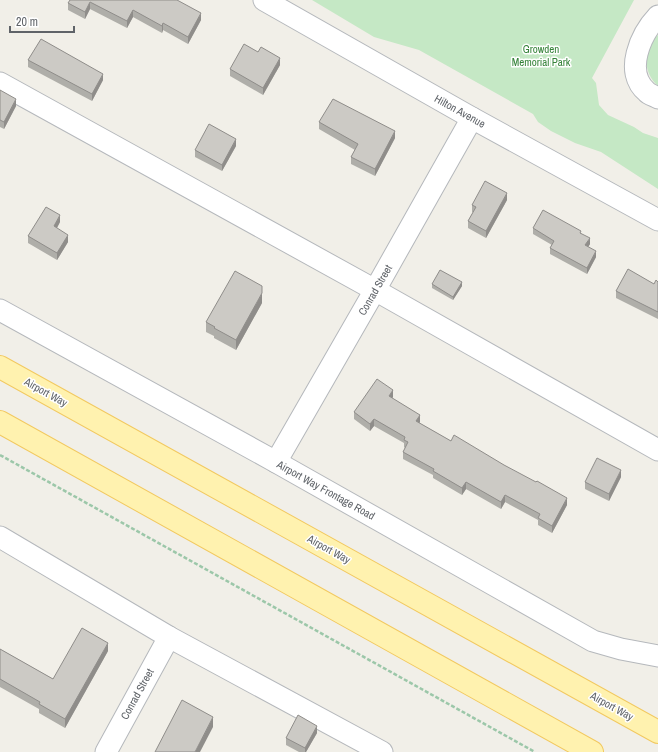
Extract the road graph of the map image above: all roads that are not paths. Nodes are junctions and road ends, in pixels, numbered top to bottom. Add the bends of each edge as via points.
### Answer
1 (264, 0) edge
2 (658, 16) edge
3 (0, 83) edge
4 (658, 98) edge
5 (472, 118) junction
6 (658, 220) edge
7 (375, 290) junction
8 (0, 310) edge
9 (0, 367) edge
10 (0, 422) edge
11 (658, 450) edge
12 (276, 462) junction
13 (0, 537) edge
14 (169, 637) junction
15 (658, 656) edge
16 (658, 732) edge
17 (106, 752) edge
18 (382, 752) edge
19 (592, 752) edge

1 - 5 street, Hilton Avenue
2 - 4 street via 640,42 635,66 641,85
3 - 7 street
5 - 6 street, Hilton Avenue
5 - 7 street, Conrad Street
7 - 11 street
7 - 12 street, Conrad Street
8 - 12 street, Airport Way Frontage Road
9 - 16 main road, Airport Way
10 - 19 main road
12 - 15 street, Airport Way Frontage Road via 593,641 621,650
13 - 14 street
14 - 17 street, Conrad Street
14 - 18 street

